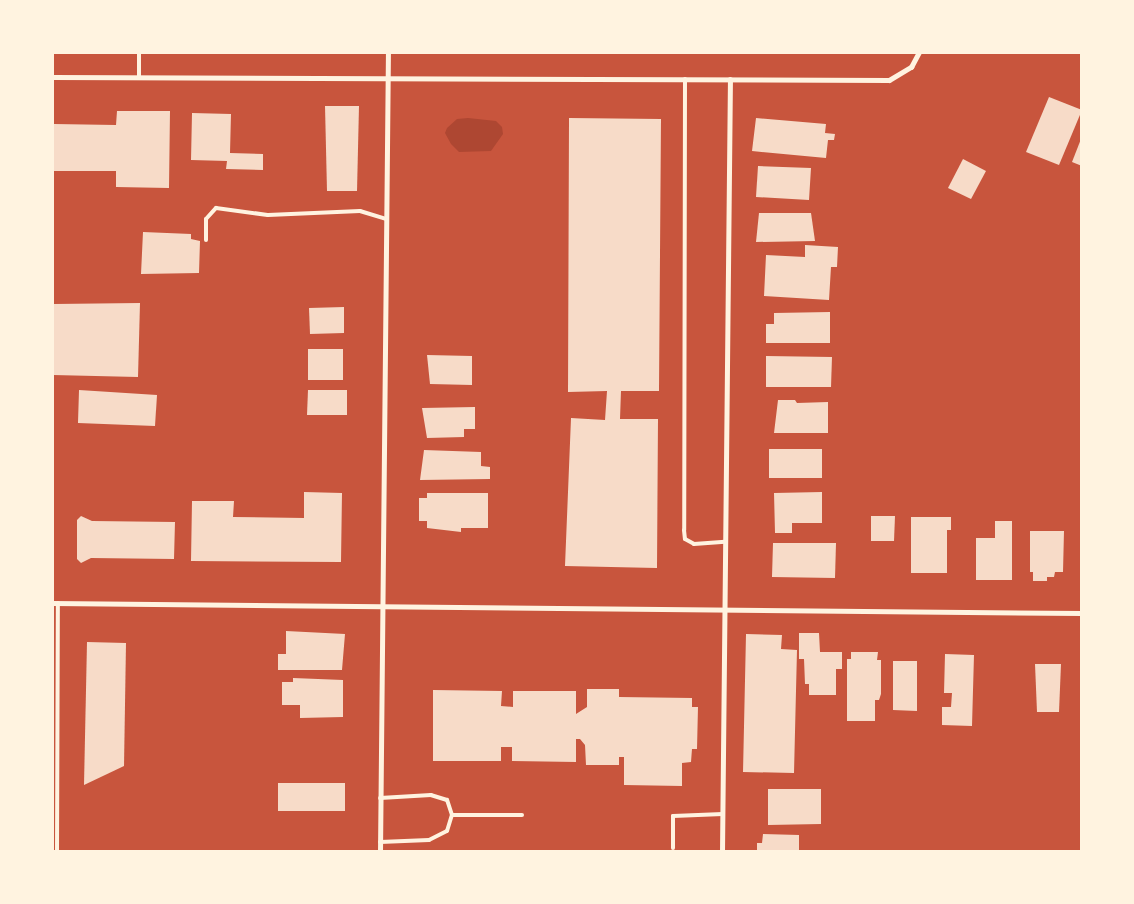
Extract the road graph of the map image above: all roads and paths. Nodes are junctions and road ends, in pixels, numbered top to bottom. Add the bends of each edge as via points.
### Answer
1 (139, 52) edge
2 (388, 52) edge
3 (919, 52) edge
4 (52, 77) edge
5 (139, 78) junction
6 (388, 78) junction
7 (730, 78) junction
8 (685, 79) junction
9 (386, 220) junction
10 (206, 240) dead end
11 (725, 542) junction
12 (55, 602) edge
13 (382, 606) junction
14 (725, 609) junction
15 (1082, 613) edge
16 (380, 798) junction
17 (55, 799) edge
18 (722, 814) junction
19 (452, 815) junction
20 (522, 815) dead end
21 (380, 842) junction
22 (673, 848) dead end
23 (56, 852) edge
24 (380, 852) edge
25 (722, 852) edge

1 - 5 lane
2 - 6 street
3 - 7 street via 911,67 889,80
4 - 5 street
5 - 6 street
6 - 8 street
6 - 9 street
7 - 8 street
7 - 11 street
8 - 11 lane via 684,530 685,539 694,544
9 - 10 lane via 360,211 268,215 216,208 206,219
9 - 13 street
11 - 14 street
12 - 13 street
12 - 17 lane
13 - 14 street
13 - 16 street
14 - 15 street
14 - 18 street
16 - 19 lane via 431,795 447,800
16 - 21 street
17 - 23 lane
18 - 22 lane via 673,816
18 - 25 street
19 - 20 lane
19 - 21 lane via 447,831 429,840
21 - 24 street

